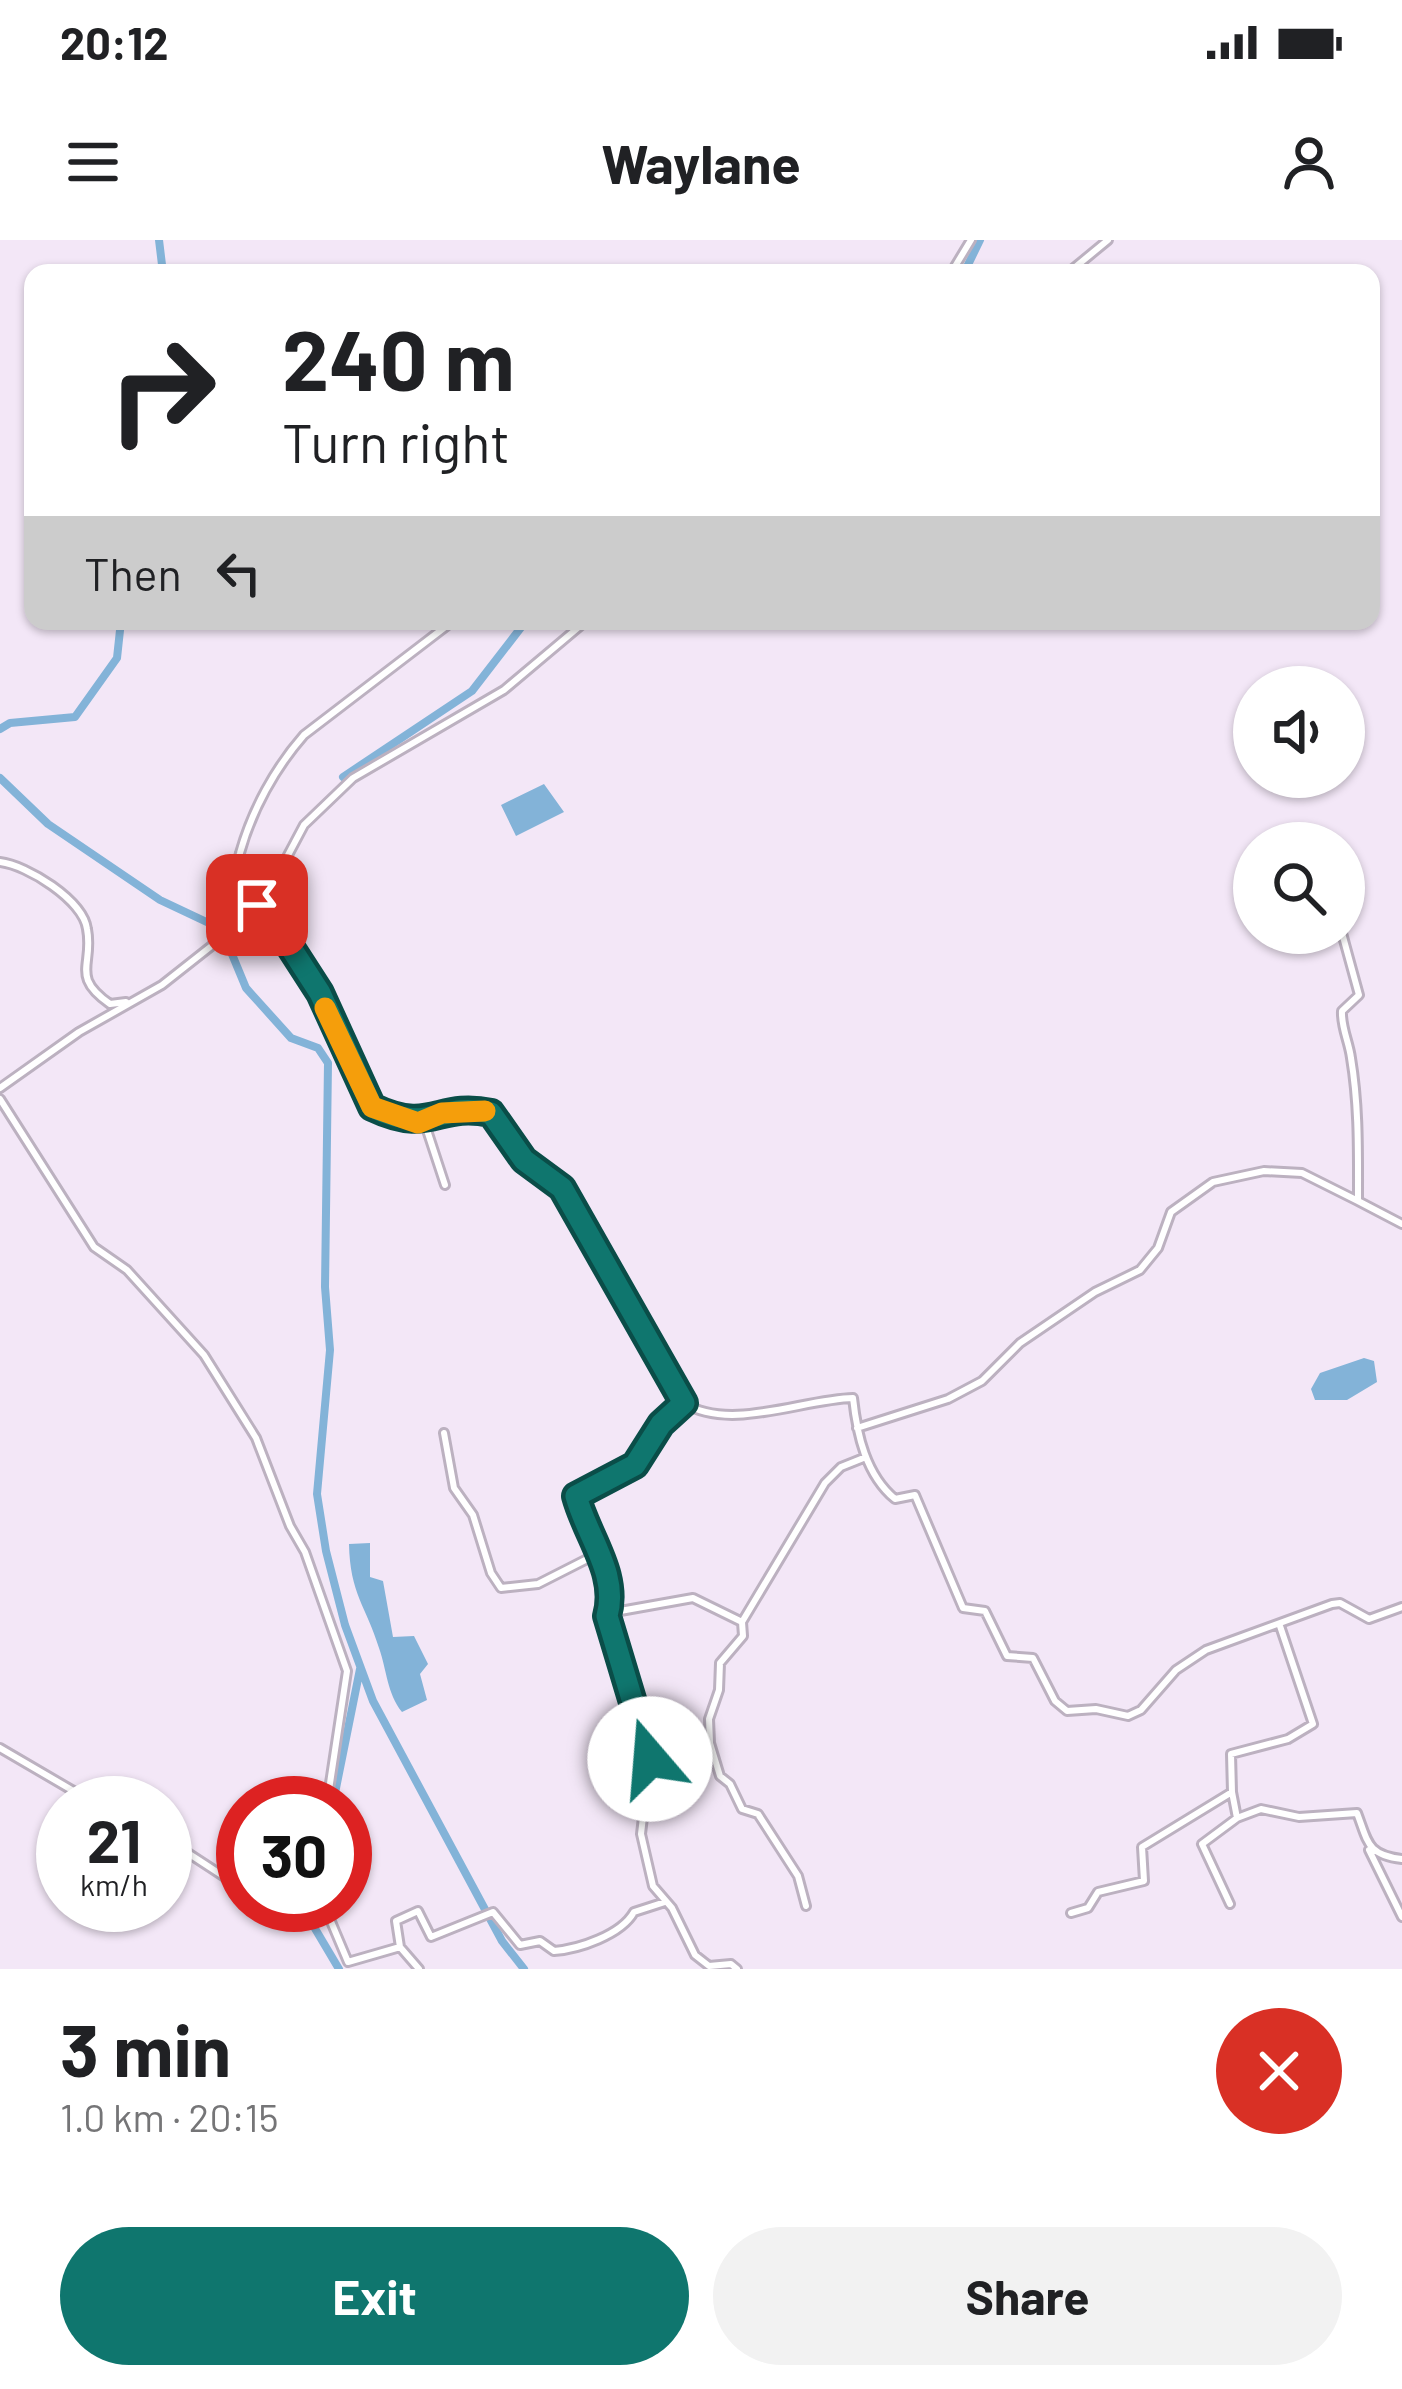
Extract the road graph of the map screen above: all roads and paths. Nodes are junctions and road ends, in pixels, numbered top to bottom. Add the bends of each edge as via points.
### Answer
1 (1108, 240) edge
2 (1079, 264) edge
3 (442, 630) edge
4 (575, 630) edge
5 (0, 862) edge
6 (255, 903) junction
7 (229, 931) junction
8 (1348, 954) edge
9 (129, 1002) junction
10 (1, 1086) edge
11 (0, 1099) edge
12 (424, 1120) junction
13 (445, 1185) dead end
14 (1358, 1201) junction
15 (1402, 1224) edge
16 (684, 1403) junction
17 (857, 1428) junction
18 (444, 1433) dead end
19 (866, 1457) junction
20 (599, 1553) junction
21 (1402, 1607) edge
22 (608, 1614) junction
23 (742, 1622) junction
24 (1280, 1626) junction
25 (0, 1748) edge
26 (48, 1776) edge
27 (331, 1776) edge
28 (1232, 1792) junction
29 (1237, 1818) junction
30 (1368, 1849) junction
31 (1402, 1858) edge
32 (665, 1902) junction
33 (1230, 1904) dead end
34 (806, 1906) dead end
35 (1071, 1913) dead end
36 (1402, 1917) edge
37 (335, 1932) edge
38 (400, 1947) junction
39 (419, 1969) edge
40 (737, 1969) edge

1 - 2 street
3 - 7 street via 286,755 243,841 223,917
4 - 6 street via 504,690 353,778 304,826
5 - 9 street via 30,868 82,916 84,973 93,992 110,1004
6 - 7 street
6 - 12 street via 281,917 366,1100 400,1120
7 - 9 street
8 - 14 street via 1359,995 1342,1011 1360,1132
9 - 10 street
11 - 27 street via 94,1247 127,1270 204,1355 256,1438 347,1671
12 - 13 street
12 - 16 street via 472,1108 491,1113 524,1160 562,1188
14 - 15 street
14 - 17 street via 1302,1173 1214,1181 1171,1213 1140,1270 1020,1343 982,1381
16 - 17 street via 700,1413 763,1415 853,1399
16 - 20 street via 635,1465 576,1496
17 - 19 street
18 - 20 street via 454,1488 501,1588 538,1584
19 - 23 street via 825,1483
19 - 24 street via 877,1484 895,1499 915,1495 963,1608 985,1611 1007,1656 1033,1658 1067,1711 1129,1716 1206,1650
20 - 22 street via 612,1600
21 - 24 street via 1369,1618 1332,1604
22 - 23 street via 693,1598
22 - 32 street via 650,1759 641,1834
23 - 34 street via 743,1636 720,1663 710,1743 719,1776 742,1809 758,1814 798,1876
24 - 28 street via 1313,1724 1231,1754
25 - 26 street
28 - 29 street
28 - 35 street via 1142,1846 1144,1880 1098,1892 1088,1908
29 - 30 street via 1262,1809 1299,1817 1357,1813
29 - 33 street via 1202,1844
30 - 31 street
30 - 36 street
32 - 38 street via 554,1952 540,1941 520,1946 494,1912 431,1937 412,1912 396,1921
32 - 40 street via 695,1955 709,1966
37 - 38 street via 348,1962
38 - 39 street

